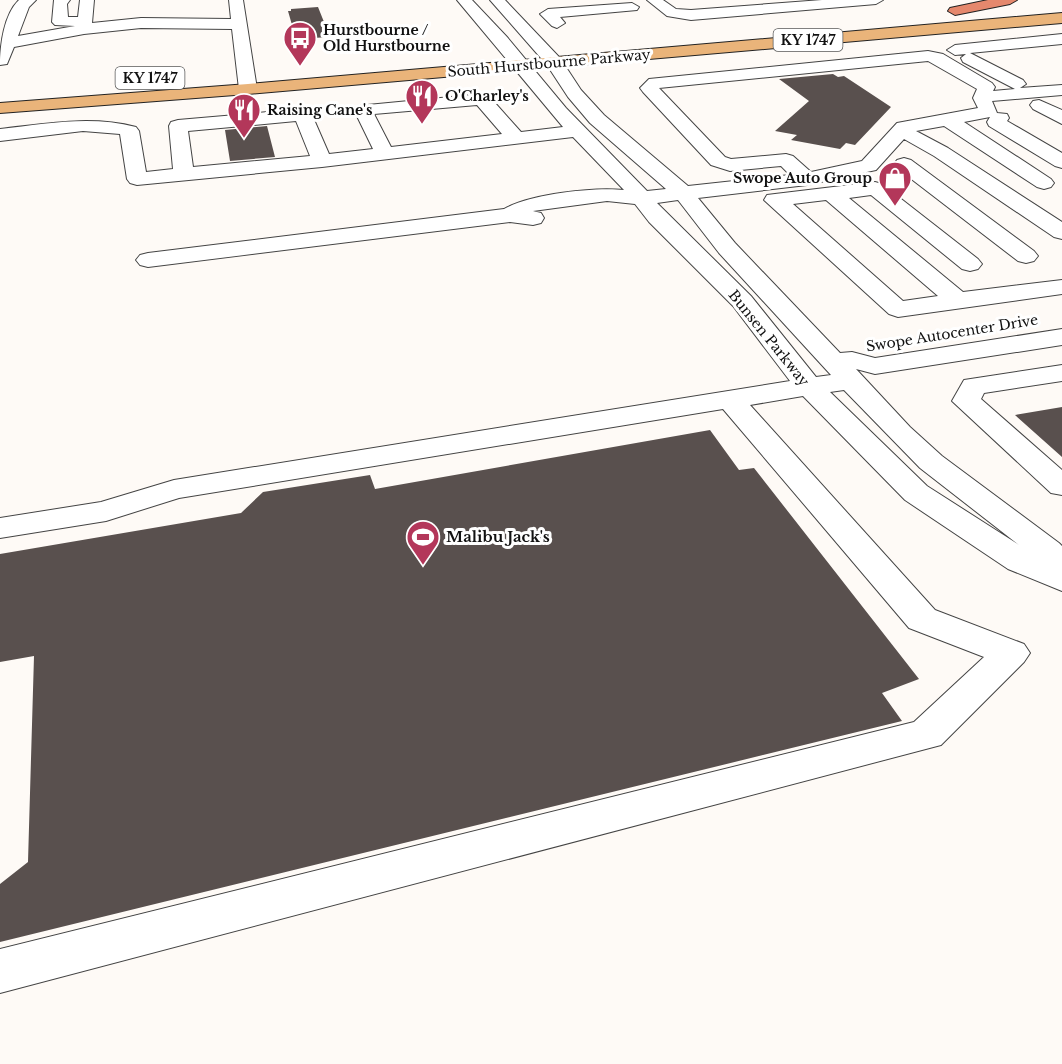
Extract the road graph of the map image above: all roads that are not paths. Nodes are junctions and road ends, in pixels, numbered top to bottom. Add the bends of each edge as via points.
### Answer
1 (29, 0) edge
2 (63, 0) edge
3 (87, 0) edge
4 (236, 0) edge
5 (464, 0) edge
6 (497, 0) edge
7 (876, 0) edge
8 (1010, 0) edge
9 (1026, 5) dead end
10 (641, 8) edge
11 (949, 11) joint
12 (1062, 18) edge
13 (557, 23) dead end
14 (240, 24) junction
15 (84, 25) junction
16 (1062, 39) edge
17 (8, 43) junction
18 (555, 44) dead end
19 (538, 46) junction
20 (487, 50) dead end
21 (955, 50) junction
22 (1062, 55) edge
23 (928, 56) junction
24 (514, 57) junction
25 (0, 61) edge
26 (554, 63) junction
27 (979, 64) junction
28 (268, 69) dead end
29 (243, 78) junction
30 (1017, 84) junction
31 (1062, 90) edge
32 (124, 99) junction
33 (1037, 99) junction
34 (989, 104) junction
35 (0, 108) edge
36 (947, 118) junction
37 (1062, 118) edge
38 (123, 128) junction
39 (578, 131) junction
40 (900, 131) junction
41 (0, 135) edge
42 (517, 139) junction
43 (1062, 145) edge
44 (385, 154) junction
45 (322, 161) junction
46 (1062, 162) edge
47 (904, 164) dead end
48 (184, 174) junction
49 (807, 179) junction
50 (1053, 182) edge
51 (830, 193) junction
52 (684, 194) junction
53 (1062, 195) edge
54 (642, 198) junction
55 (1049, 249) edge
56 (148, 260) dead end
57 (970, 264) junction
58 (923, 270) junction
59 (1062, 287) edge
60 (958, 300) junction
61 (1062, 316) edge
62 (996, 325) junction
63 (1062, 337) edge
64 (1018, 344) junction
65 (846, 367) junction
66 (1062, 373) edge
67 (809, 387) junction
68 (730, 400) junction
69 (1062, 486) edge
70 (0, 528) edge
71 (1062, 567) edge
72 (1062, 580) edge
73 (0, 971) edge

1 - 17 street via 22,6
2 - 15 street via 60,22
3 - 15 street
4 - 14 street
5 - 24 street, Bunsen Parkway
6 - 19 street, Bunsen Parkway
7 - 10 street via 691,15
8 - 11 highway
9 - 11 main road
10 - 13 street via 548,14
12 - 26 main road, South Hurstbourne Parkway / KY 1747
14 - 15 street
14 - 29 street
15 - 17 street
16 - 21 street
17 - 25 street
18 - 19 main road, South Hurstbourne Parkway / KY 1747
19 - 24 main road, South Hurstbourne Parkway / KY 1747
19 - 26 street, Bunsen Parkway
20 - 24 main road, South Hurstbourne Parkway / KY 1747
21 - 23 street
21 - 27 street
22 - 27 street
23 - 34 street via 937,58
23 - 49 street via 655,83 649,88 718,161 729,165 786,160
24 - 26 main road, South Hurstbourne Parkway / KY 1747
24 - 29 main road, South Hurstbourne Parkway / KY 1747
24 - 39 street, Bunsen Parkway
26 - 52 street, Bunsen Parkway via 597,119
27 - 30 street
28 - 29 main road, South Hurstbourne Parkway / KY 1747
29 - 32 main road, South Hurstbourne Parkway / KY 1747
30 - 33 street
30 - 34 street
31 - 33 street
32 - 35 main road, South Hurstbourne Parkway / KY 1747
32 - 38 street
33 - 34 street
33 - 37 street
34 - 36 street
34 - 43 street
34 - 46 street via 996,122
36 - 40 street via 916,123
36 - 50 street
38 - 41 street via 98,125
38 - 48 street via 131,137 137,179
39 - 42 street
39 - 54 street, Bunsen Parkway
40 - 49 street via 869,166
40 - 55 street via 933,147
42 - 44 street
42 - 44 street via 482,99 363,110
44 - 45 street
45 - 48 street
45 - 48 street via 303,115 178,126
47 - 55 street
49 - 52 street
50 - 53 street
51 - 57 street via 875,188
51 - 58 street
51 - 60 street via 775,200 898,309
52 - 54 street
52 - 65 street, Bunsen Parkway via 728,248
54 - 56 street via 618,208 537,219 510,215
54 - 67 street, Bunsen Parkway via 742,301
55 - 57 street
57 - 58 street
58 - 60 street
59 - 60 street
61 - 62 street, Swope Autocenter Drive
62 - 64 street
62 - 65 street, Swope Autocenter Drive via 853,348
63 - 64 street, Swope Autocenter Drive
64 - 65 street, Swope Autocenter Drive
65 - 67 street
65 - 71 street, Bunsen Parkway via 900,433 931,462 1047,550
66 - 69 street via 974,386 966,401
67 - 68 street
67 - 72 street, Bunsen Parkway via 916,493 1020,561
68 - 70 street via 174,489 106,511
68 - 73 street via 922,619 1011,653 927,734

